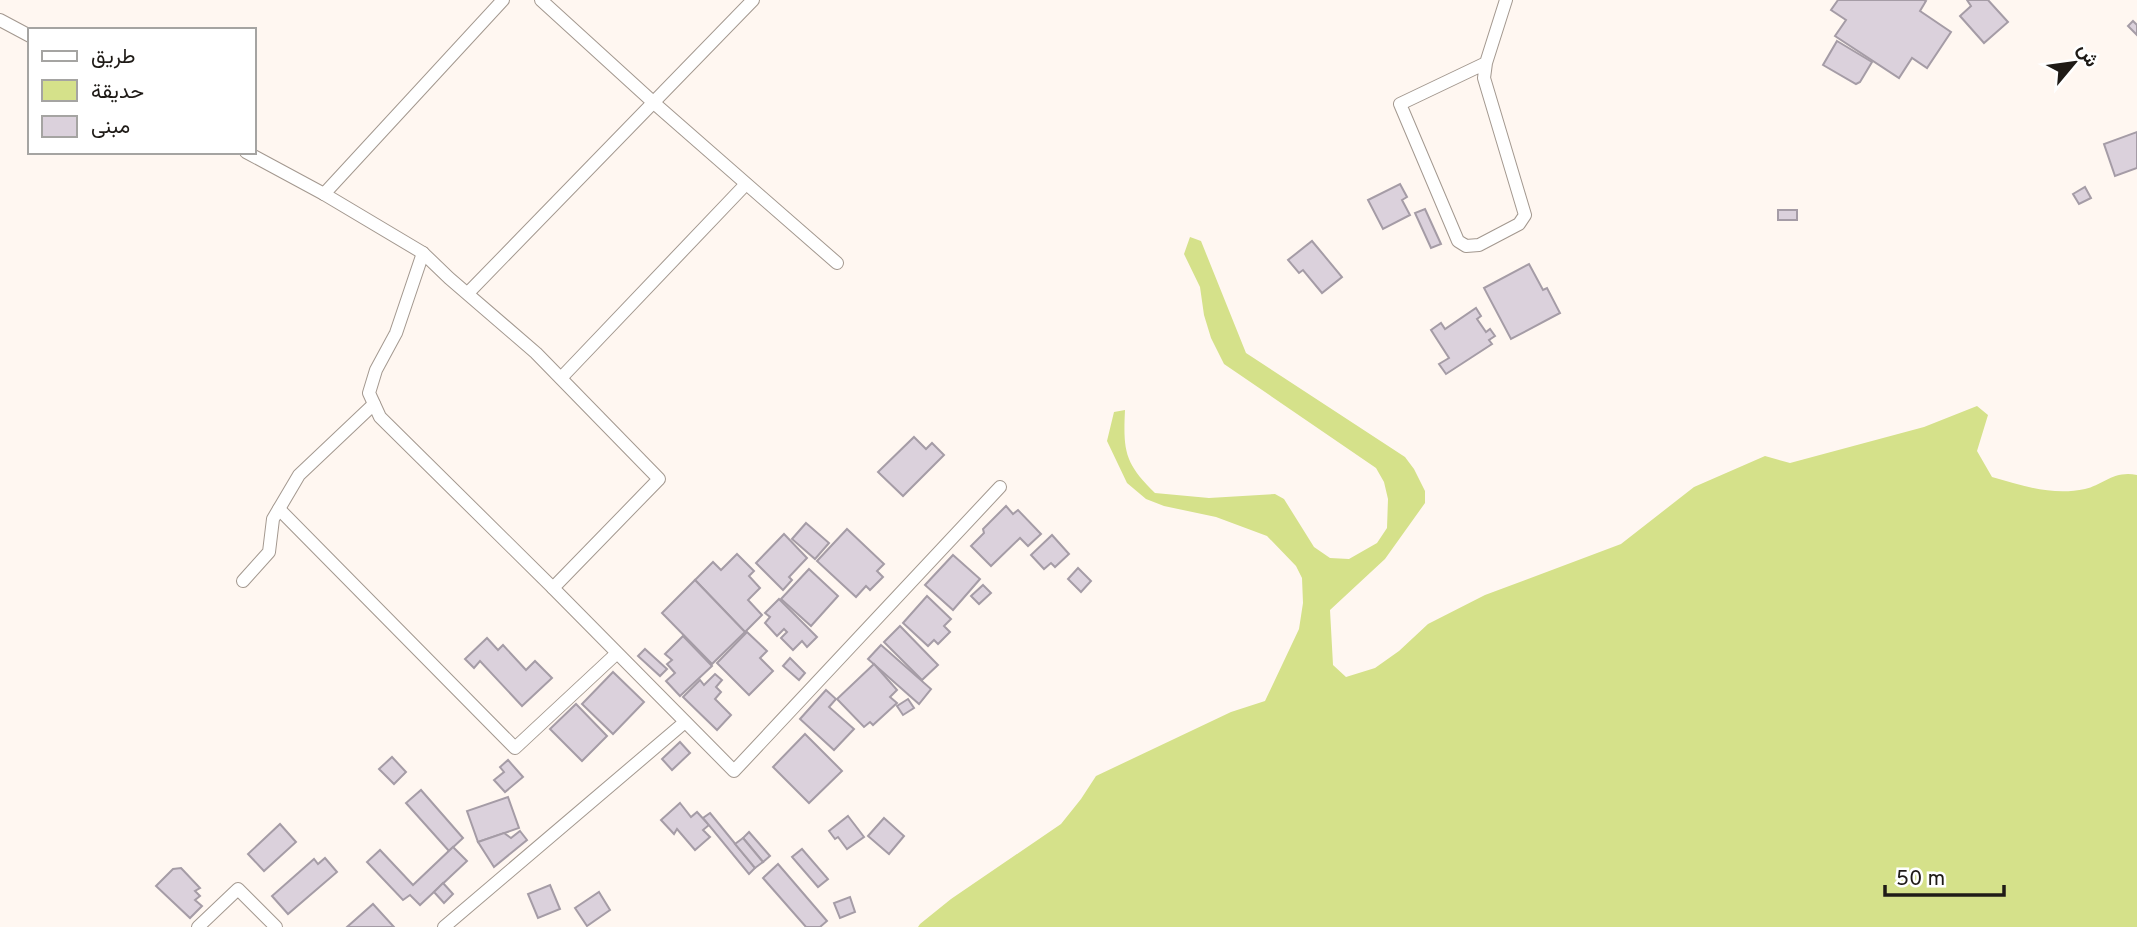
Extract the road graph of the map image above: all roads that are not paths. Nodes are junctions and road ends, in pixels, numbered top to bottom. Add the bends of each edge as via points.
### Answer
1 (503, 0) edge
2 (541, 0) edge
3 (753, 0) edge
4 (1506, 0) edge
5 (0, 20) edge
6 (28, 35) edge
7 (1486, 64) junction
8 (654, 103) junction
9 (250, 154) edge
10 (746, 184) junction
11 (324, 194) junction
12 (424, 253) junction
13 (837, 263) dead end
14 (468, 293) junction
15 (561, 379) junction
16 (374, 404) junction
17 (1000, 487) dead end
18 (279, 509) junction
19 (243, 581) dead end
20 (553, 588) junction
21 (616, 654) junction
22 (685, 722) junction
23 (198, 927) edge
24 (276, 927) edge
25 (444, 927) edge

1 - 11 street
2 - 8 street
3 - 8 street
4 - 7 street
5 - 6 street
7 - 7 street via 1400,104 1458,241 1466,246 1479,245 1519,224 1525,215 1484,78
8 - 10 street
8 - 14 street
9 - 11 street
10 - 13 street
10 - 15 street
11 - 12 street
12 - 14 street
12 - 16 street via 396,333 376,370 369,393
14 - 15 street
15 - 20 street via 659,479
16 - 18 street via 299,475
16 - 20 street via 380,417
17 - 22 street via 734,771
18 - 19 street via 273,519 269,552
18 - 21 street via 515,748
20 - 21 street
21 - 22 street
22 - 25 street
23 - 24 street via 238,889

